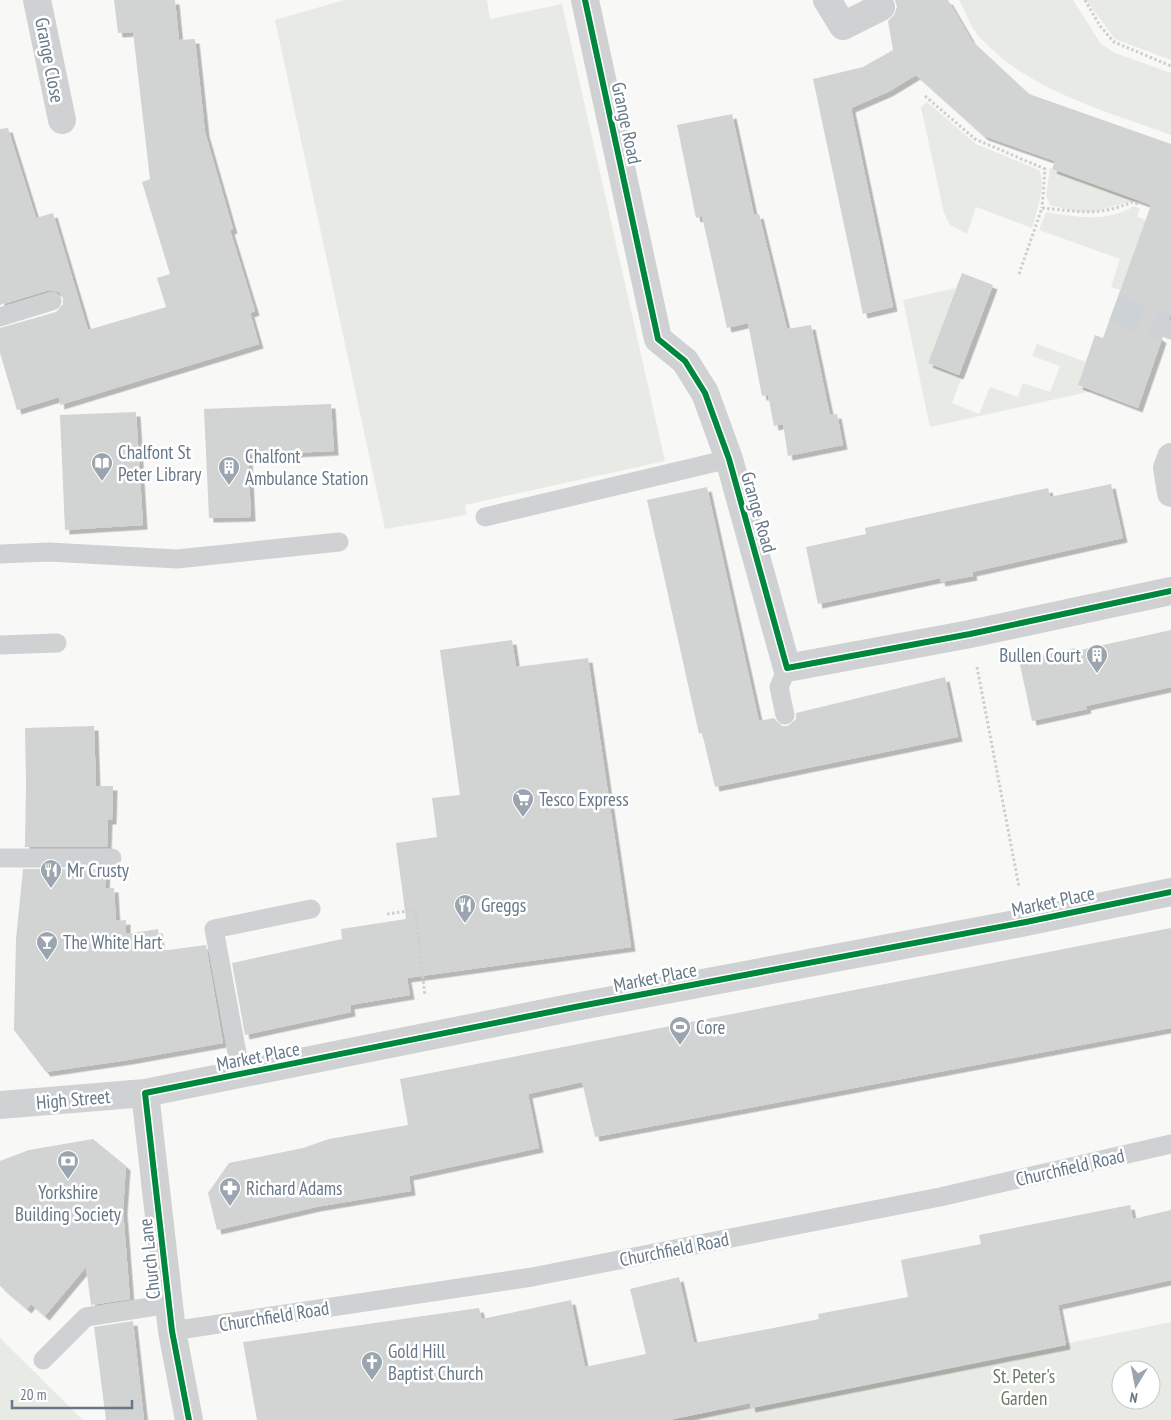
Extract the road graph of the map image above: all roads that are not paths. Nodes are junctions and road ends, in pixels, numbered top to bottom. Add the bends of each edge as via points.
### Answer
1 (37, 0) edge
2 (585, 0) edge
3 (827, 0) edge
4 (882, 7) dead end
5 (62, 120) dead end
6 (52, 301) dead end
7 (0, 317) edge
8 (1171, 457) edge
9 (729, 459) junction
10 (1171, 493) edge
11 (485, 517) dead end
12 (339, 542) dead end
13 (0, 554) edge
14 (1171, 591) edge
15 (57, 643) dead end
16 (0, 645) edge
17 (787, 668) junction
18 (785, 715) dead end
19 (0, 858) edge
20 (112, 858) dead end
21 (1171, 892) edge
22 (311, 909) dead end
23 (241, 1075) junction
24 (145, 1093) junction
25 (0, 1105) edge
26 (1171, 1144) edge
27 (169, 1304) junction
28 (172, 1332) junction
29 (43, 1360) dead end
30 (189, 1420) edge

1 - 5 street, Grange Close
2 - 9 street, Grange Road via 658,339 685,360 705,393
3 - 4 street via 842,26
6 - 7 lane
8 - 10 street via 1167,468
9 - 11 lane
9 - 17 street, Grange Road
12 - 13 lane via 177,558 49,552
14 - 17 street via 970,634
15 - 16 lane
17 - 18 lane via 779,687
19 - 20 lane
21 - 23 street, Market Place
22 - 23 lane via 214,929
23 - 24 street, Market Place
24 - 25 street, High Street
24 - 27 street, Church Lane
26 - 28 lane, Churchfield Road via 940,1197 532,1277
27 - 28 street, Church Lane
27 - 29 lane via 86,1317
28 - 30 street, Church Lane

